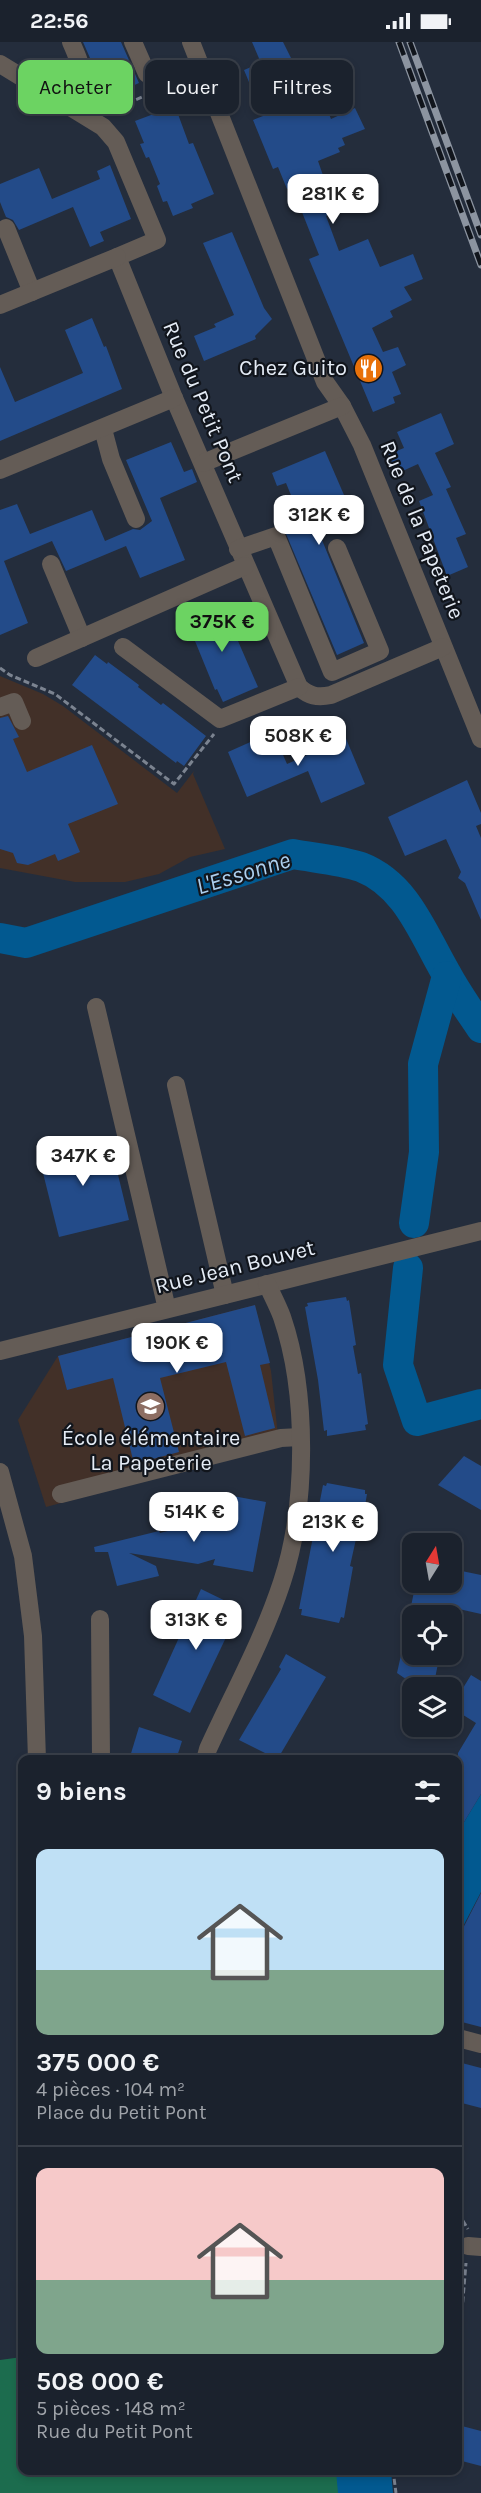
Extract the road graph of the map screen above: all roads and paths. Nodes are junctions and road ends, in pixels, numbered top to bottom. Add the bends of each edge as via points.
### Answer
1 (71, 42) edge
2 (134, 42) edge
3 (191, 42) edge
4 (204, 42) edge
5 (78, 60) edge
6 (198, 60) edge
7 (0, 64) edge
8 (145, 69) edge
9 (18, 75) edge
10 (145, 96) edge
11 (83, 114) edge
12 (220, 114) edge
13 (103, 127) junction
14 (6, 228) dead end
15 (117, 257) junction
16 (32, 292) junction
17 (0, 305) edge
18 (174, 399) junction
19 (342, 406) junction
20 (103, 429) junction
21 (203, 463) junction
22 (0, 470) edge
23 (136, 519) dead end
24 (337, 548) dead end
25 (242, 558) junction
26 (51, 564) dead end
27 (82, 638) junction
28 (123, 647) dead end
29 (443, 647) junction
30 (36, 658) dead end
31 (0, 668) edge
32 (299, 687) junction
33 (0, 707) edge
34 (22, 721) dead end
35 (222, 729) dead end
36 (481, 739) edge
37 (96, 1007) dead end
38 (176, 1085) dead end
39 (481, 1231) edge
40 (267, 1284) junction
41 (225, 1295) junction
42 (166, 1309) junction
43 (0, 1352) edge
44 (300, 1437) junction
45 (0, 1472) edge
46 (61, 1494) dead end
47 (7, 1524) edge
48 (99, 1620) dead end
49 (37, 1755) edge
50 (101, 1755) edge
51 (206, 1755) edge
52 (462, 2039) edge
53 (481, 2044) edge
54 (474, 2246) edge
55 (462, 2323) edge
56 (394, 2475) edge
57 (396, 2493) edge

1 - 5 street
2 - 8 street
3 - 6 street, Rue de la Papeterie
4 - 19 street, Rue de la Papeterie via 332,371
7 - 9 street
10 - 13 path via 123,105
11 - 13 street
12 - 19 street, Rue de la Papeterie via 325,382
13 - 15 street via 116,142 157,240
14 - 16 street
15 - 16 street
15 - 18 street, Rue du Petit Pont
16 - 17 street
18 - 20 street
18 - 21 street, Rue du Petit Pont
19 - 21 street
19 - 29 street, Rue de la Papeterie via 362,445
20 - 22 street
20 - 23 street
21 - 25 street, Rue du Petit Pont
24 - 25 street via 380,651 332,672 276,536
25 - 27 street
25 - 32 street, Rue du Petit Pont
26 - 27 street
27 - 30 street
28 - 32 street via 220,719
29 - 32 street via 331,695 311,696
29 - 36 street, Rue de la Papeterie
31 - 35 path via 55,694 174,784 215,732
33 - 34 street via 14,702
37 - 42 street
38 - 41 street
39 - 40 street, Rue Jean Bouvet
40 - 41 street, Rue Jean Bouvet
40 - 44 street via 282,1317 296,1374
41 - 42 street, Rue Jean Bouvet
42 - 43 street, Rue Jean Bouvet
44 - 46 street via 281,1438
44 - 51 street via 300,1491 283,1580
45 - 47 street
47 - 49 street via 23,1556 33,1636
48 - 50 street
52 - 53 street
54 - 55 path
56 - 57 path

